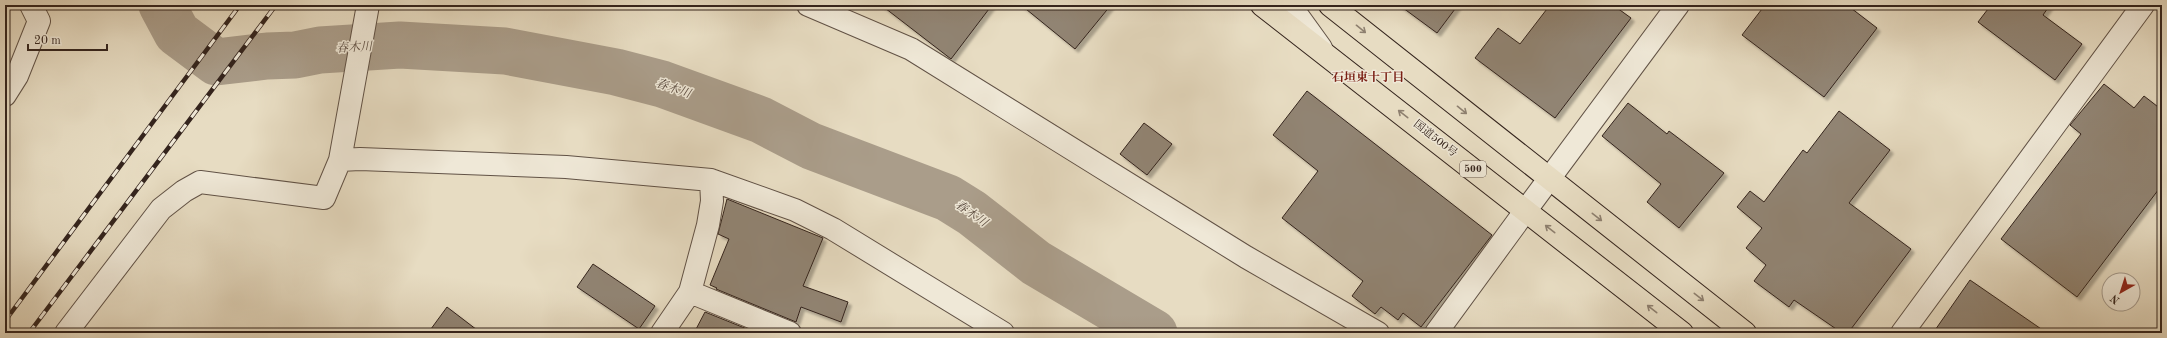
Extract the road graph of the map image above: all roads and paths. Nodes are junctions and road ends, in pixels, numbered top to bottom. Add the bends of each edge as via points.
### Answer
1 (31, 5) edge
2 (368, 5) edge
3 (808, 5) edge
4 (1262, 5) edge
5 (1290, 5) edge
6 (1330, 5) edge
7 (1678, 5) edge
8 (2143, 5) edge
9 (1324, 52) junction
10 (5, 95) edge
11 (341, 154) junction
12 (711, 180) junction
13 (1549, 180) junction
14 (1526, 210) junction
15 (690, 292) junction
16 (66, 333) edge
17 (662, 333) edge
18 (790, 333) edge
19 (1003, 333) edge
20 (1378, 333) edge
21 (1436, 333) edge
22 (1682, 333) edge
23 (1745, 333) edge
24 (1902, 333) edge

1 - 10 street via 39,21 17,76
2 - 11 street
3 - 20 street via 911,49 1246,257
4 - 9 highway, 国道500号 / 500
5 - 9 street
6 -> 13 highway
7 - 13 street
8 - 24 street
14 -> 9 highway, 国道500号 / 500
11 - 12 street via 360,159 566,167
11 - 16 street via 324,198 200,182 184,191 161,209
12 - 15 street via 712,201 708,225
12 - 19 street via 795,210 832,228
13 - 14 street
13 -> 23 highway
14 - 21 street
22 -> 14 highway, 国道500号 / 500
15 - 17 street
15 - 18 street

